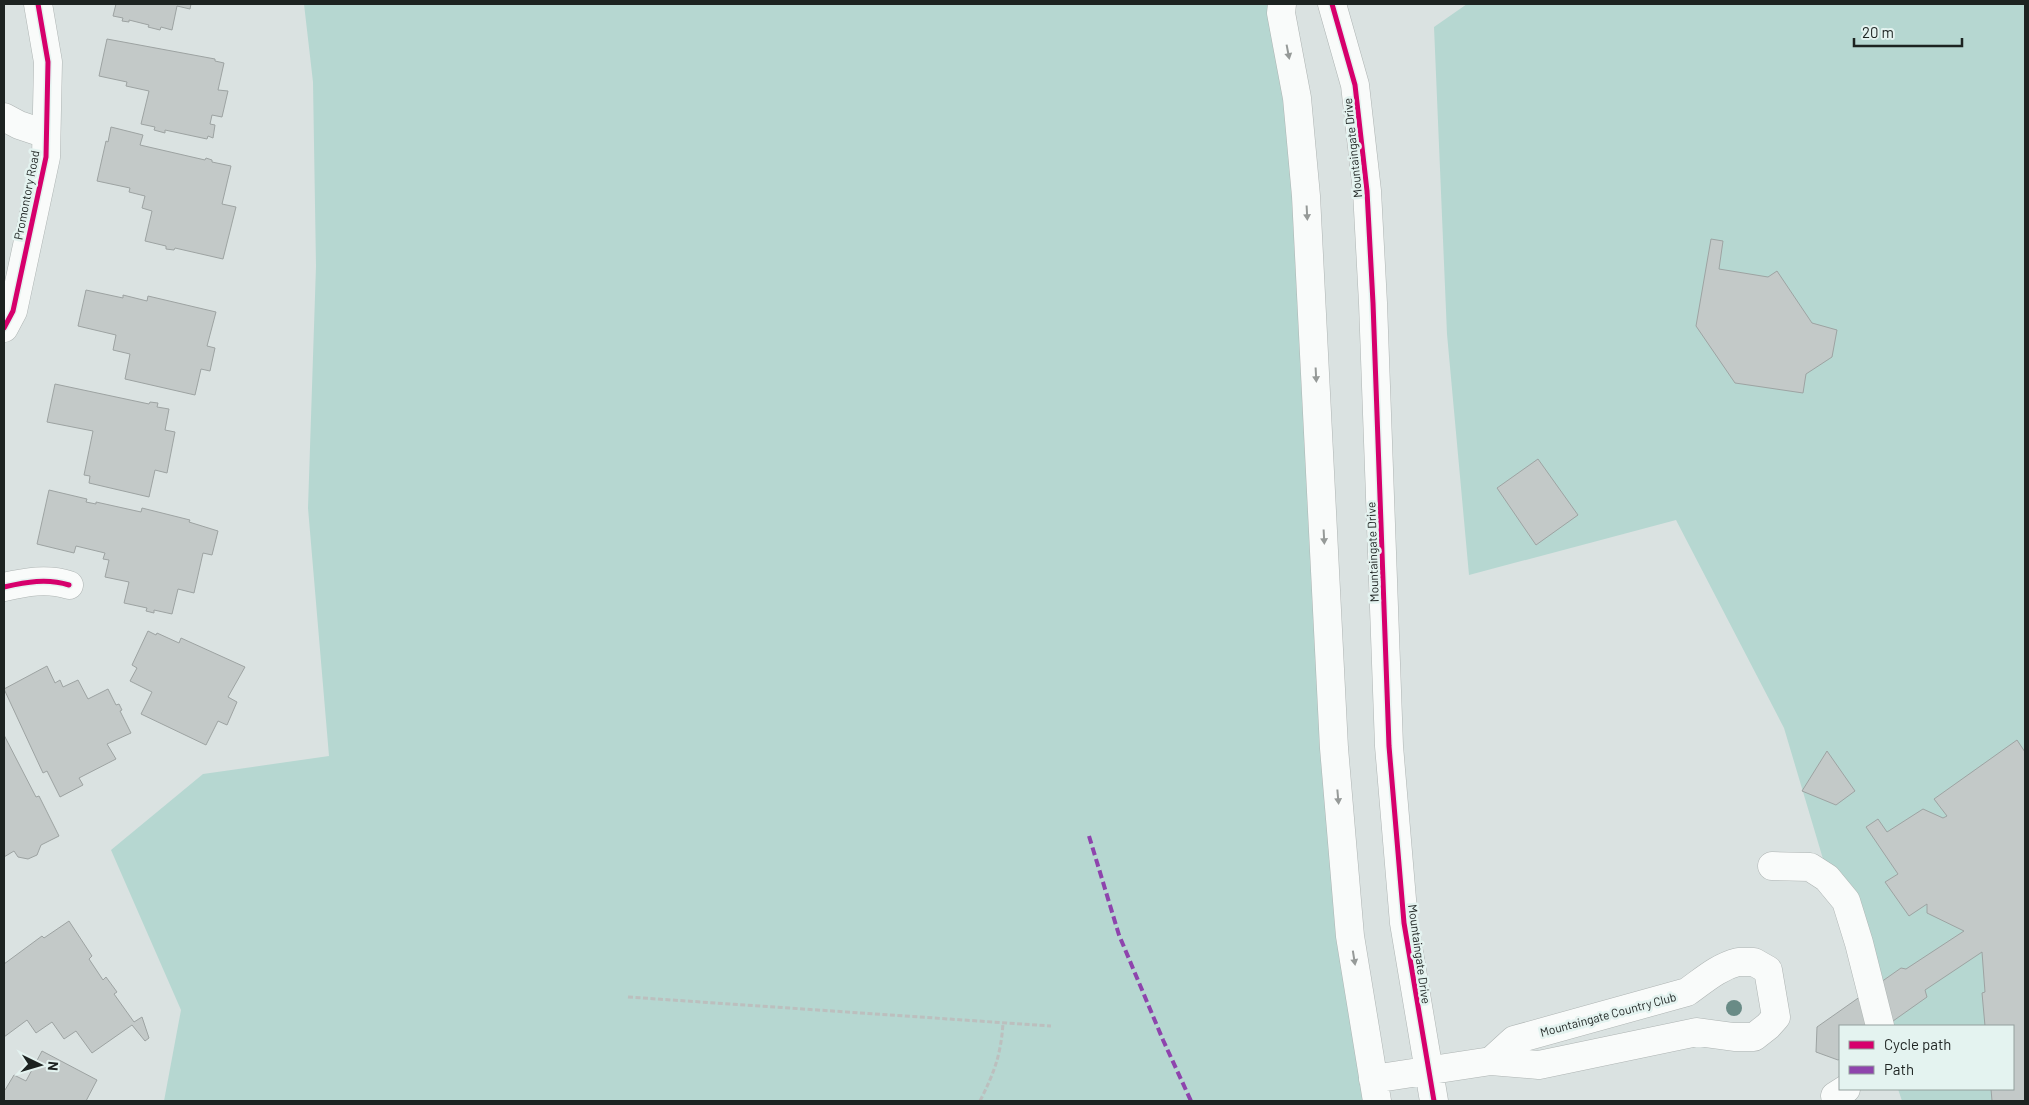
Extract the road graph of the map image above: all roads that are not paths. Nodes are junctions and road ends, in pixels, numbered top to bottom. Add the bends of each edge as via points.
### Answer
1 (38, 4) edge
2 (1282, 4) edge
3 (1332, 4) edge
4 (4, 117) edge
5 (46, 134) junction
6 (4, 328) edge
7 (70, 585) dead end
8 (4, 587) edge
9 (1772, 866) dead end
10 (1880, 1025) edge
11 (1491, 1061) junction
12 (1427, 1071) junction
13 (1375, 1090) edge
14 (1434, 1101) edge

1 - 5 street, Promontory Road via 48,62
2 -> 13 street via 1297,98 1306,196 1336,778 1350,936
3 - 12 street, Mountaingate Drive via 1356,85 1366,191 1389,746 1404,923
4 - 5 street
5 - 6 street, Promontory Road via 46,157 13,311
7 - 8 street via 57,581 32,581
9 - 10 street via 1810,867 1827,878 1846,901
11 - 11 street, Mountaingate Country Club via 1538,1066 1697,1032 1754,1037 1776,1017 1768,970 1754,962 1727,965 1687,992 1514,1040
11 - 12 street, Mountaingate Country Club
12 - 13 street, Mountaingate Country Club
12 - 14 street, Mountaingate Drive

